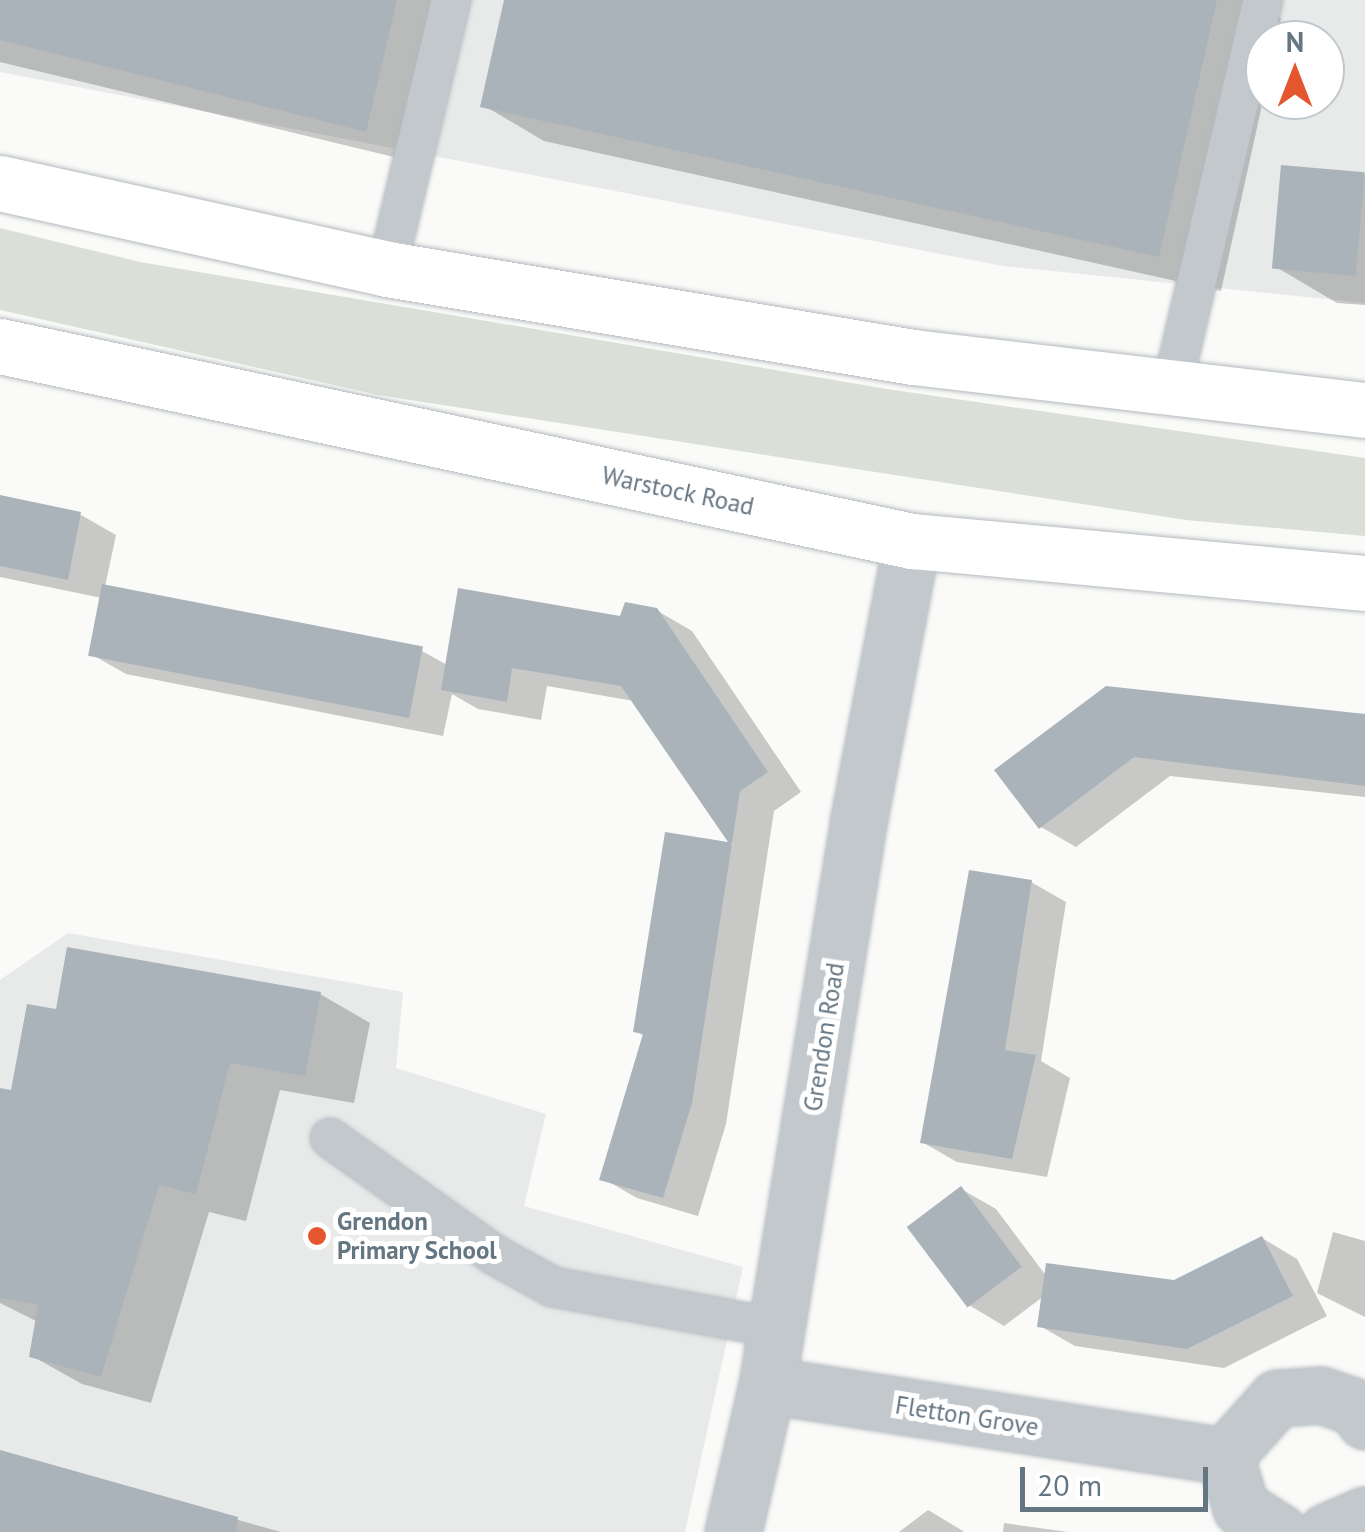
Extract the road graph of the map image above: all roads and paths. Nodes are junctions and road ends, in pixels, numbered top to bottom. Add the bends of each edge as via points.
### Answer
1 (452, 0) edge
2 (1262, 0) edge
3 (0, 184) edge
4 (387, 268) junction
5 (0, 346) edge
6 (1172, 387) junction
7 (1365, 410) edge
8 (912, 542) junction
9 (1365, 583) edge
10 (330, 1138) dead end
11 (777, 1328) junction
12 (767, 1385) junction
13 (1365, 1421) edge
14 (1226, 1456) junction
15 (1365, 1516) edge
16 (734, 1532) edge
17 (1279, 1532) edge
18 (1326, 1532) edge

1 - 4 lane
2 - 6 lane
3 - 4 street
4 - 6 street via 913,357
5 - 8 street, Warstock Road
6 - 7 street
8 - 9 street, Warstock Road
8 - 11 street, Grendon Road via 859,818
10 - 11 lane via 493,1254 553,1288
11 - 12 street, Grendon Road
12 - 14 street, Fletton Grove
12 - 16 street, Grendon Road
13 - 14 street via 1356,1407 1320,1395 1277,1398
14 - 17 street via 1241,1508
15 - 18 street

